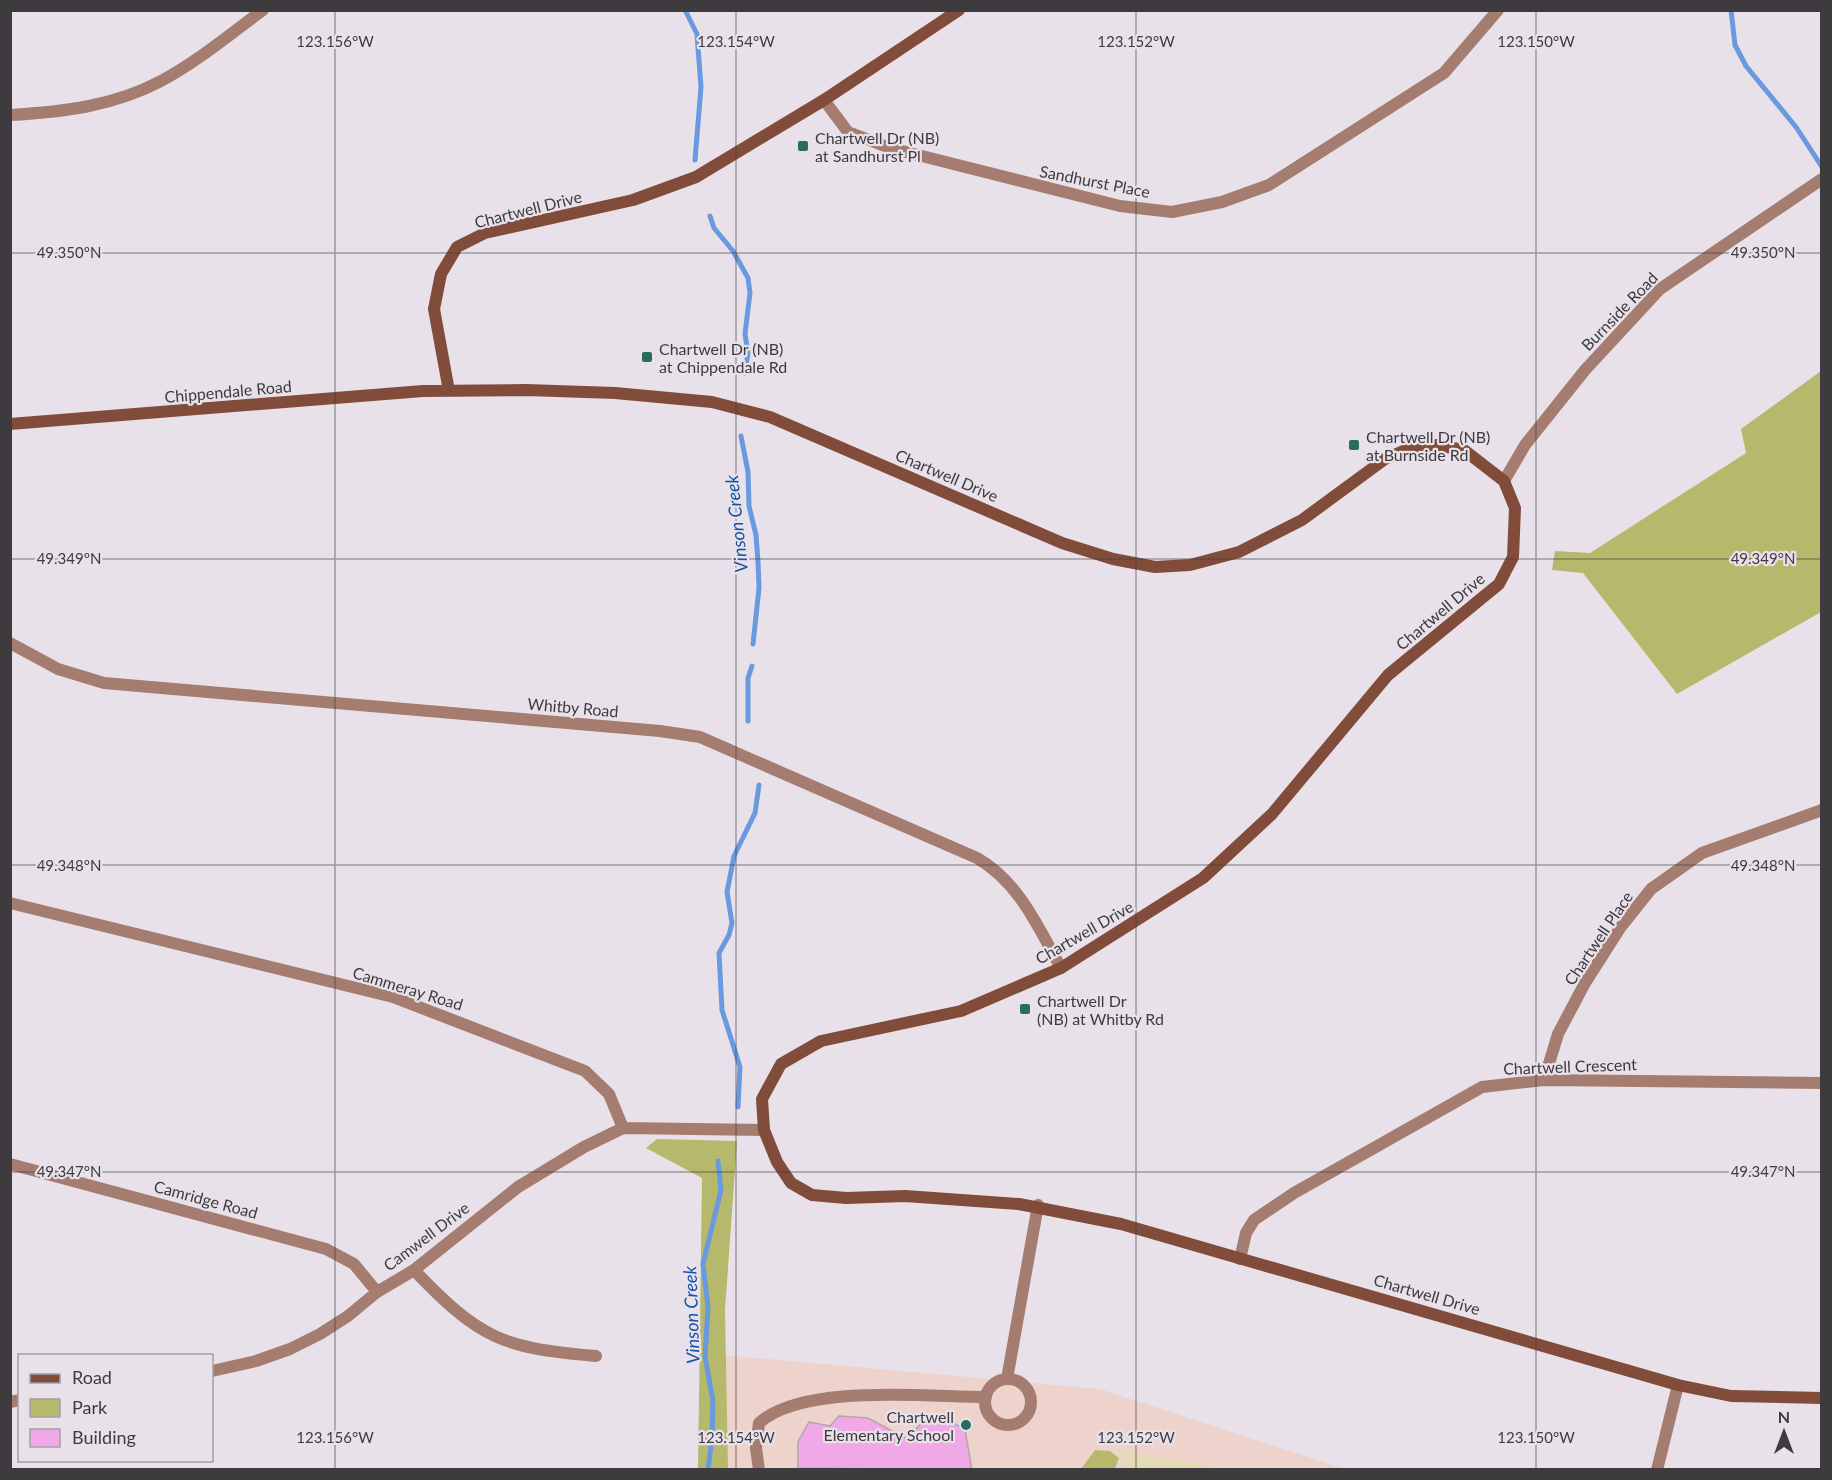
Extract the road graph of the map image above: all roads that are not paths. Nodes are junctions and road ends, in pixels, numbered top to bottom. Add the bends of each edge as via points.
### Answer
1 (263, 10) edge
2 (959, 10) edge
3 (1498, 10) edge
4 (824, 100) junction
5 (10, 115) edge
6 (1821, 180) edge
7 (448, 390) junction
8 (10, 424) edge
9 (1504, 481) junction
10 (10, 643) edge
11 (1821, 810) edge
12 (10, 903) edge
13 (1061, 968) junction
14 (1544, 1080) junction
15 (1821, 1083) edge
16 (623, 1128) junction
17 (764, 1130) junction
18 (10, 1164) edge
19 (1038, 1205) junction
20 (1240, 1259) junction
21 (414, 1270) junction
22 (377, 1292) junction
23 (596, 1356) dead end
24 (213, 1371) edge
25 (1007, 1379) junction
26 (1678, 1385) junction
27 (986, 1397) junction
28 (1821, 1398) edge
29 (759, 1470) edge
30 (1657, 1470) edge

1 - 5 street via 162,81 119,99 71,111
2 - 4 street, Chartwell Drive
3 - 4 street, Sandhurst Place via 1444,73 1269,185 1222,202 1172,212 1120,206 890,148 848,132
4 - 7 street, Chartwell Drive via 696,177 633,200 485,233 457,247 441,274 434,309
6 - 9 street, Burnside Road via 1660,289 1585,370 1525,445
7 - 8 street, Chippendale Road
7 - 9 street, Chartwell Drive via 615,393 712,402 770,417 1062,543 1155,567 1190,564 1239,552 1302,520 1385,459 1408,449 1437,445 1464,450
9 - 13 street, Chartwell Drive via 1515,508 1516,531 1513,556 1500,584 1388,675 1272,814 1203,878
10 - 13 street, Whitby Road via 58,669 104,683 700,737 996,869 1013,886
11 - 14 street, Chartwell Place via 1702,853 1651,889 1585,983 1558,1034
12 - 16 street, Cammeray Road via 393,997 431,1010 585,1071 609,1094
13 - 17 street, Chartwell Drive via 961,1011 821,1041 781,1064 762,1099
14 - 15 street, Chartwell Crescent
14 - 20 street, Chartwell Crescent via 1482,1086 1294,1193 1254,1220 1246,1233
16 - 17 street
16 - 21 street, Camwell Drive via 518,1187
17 - 19 street, Chartwell Drive via 791,1183 812,1195 935,1197
18 - 22 street, Camridge Road via 326,1249 354,1264
19 - 20 street, Chartwell Drive via 1121,1224
19 - 25 street
20 - 26 street, Chartwell Drive
21 - 22 street, Camwell Drive
21 - 23 street via 455,1311 489,1335 529,1348
22 - 24 street, Camwell Drive via 348,1316 290,1349
25 - 27 street via 993,1385
25 - 27 street via 1022,1384 1030,1396 1030,1411 1020,1422 1005,1425 992,1419
26 - 28 street, Chartwell Drive via 1731,1396
26 - 30 street
27 - 29 street via 847,1397 794,1403 769,1413 759,1423

